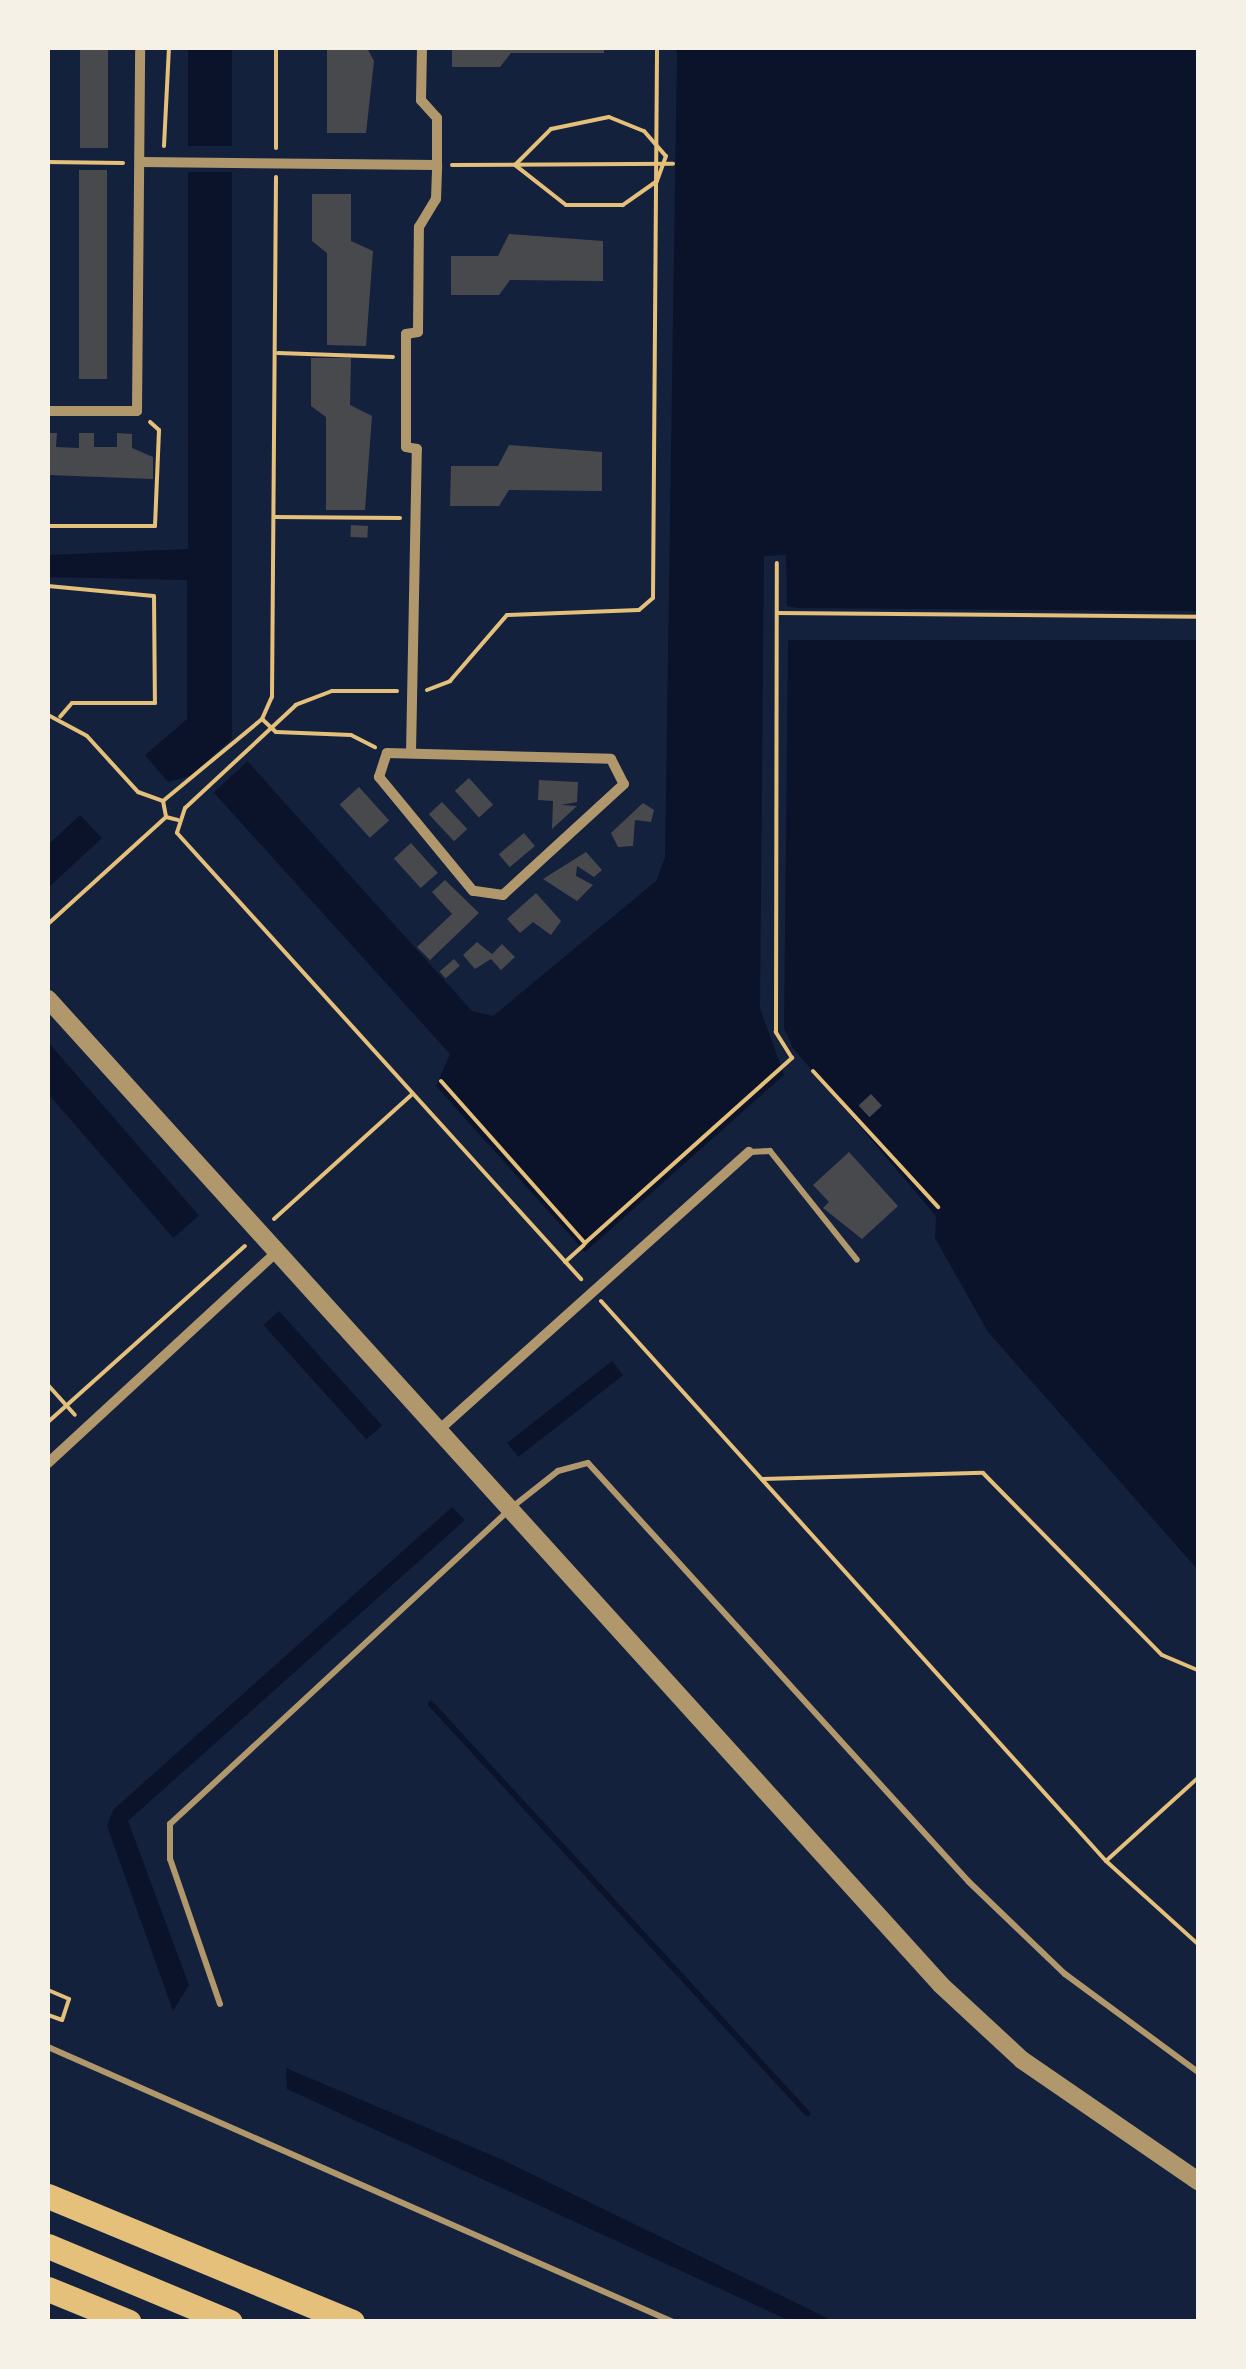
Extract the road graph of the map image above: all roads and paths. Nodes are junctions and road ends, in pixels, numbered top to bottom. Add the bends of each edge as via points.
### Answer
1 (140, 48) edge
2 (169, 48) edge
3 (276, 48) edge
4 (422, 48) edge
5 (657, 48) edge
6 (656, 140) junction
7 (160, 160) junction
8 (276, 161) junction
9 (48, 162) edge
10 (142, 162) junction
11 (657, 164) junction
12 (670, 164) junction
13 (437, 165) junction
14 (515, 165) junction
15 (657, 181) junction
16 (278, 353) junction
17 (407, 357) junction
18 (48, 411) edge
19 (137, 411) junction
20 (275, 517) junction
21 (416, 518) junction
22 (48, 526) edge
23 (777, 563) dead end
24 (48, 586) edge
25 (777, 613) junction
26 (1198, 617) edge
27 (413, 691) junction
28 (48, 714) edge
29 (60, 717) junction
30 (262, 719) junction
31 (271, 728) junction
32 (387, 753) junction
33 (411, 753) junction
34 (162, 800) junction
35 (166, 817) junction
36 (178, 820) junction
37 (48, 924) edge
38 (48, 999) edge
39 (813, 1071) dead end
40 (441, 1081) dead end
41 (411, 1095) junction
42 (749, 1152) joint
43 (938, 1207) dead end
44 (262, 1231) junction
45 (586, 1243) junction
46 (279, 1250) junction
47 (857, 1260) dead end
48 (565, 1262) junction
49 (592, 1292) junction
50 (48, 1385) edge
51 (66, 1405) junction
52 (48, 1422) edge
53 (86, 1428) junction
54 (440, 1429) junction
55 (48, 1463) edge
56 (762, 1478) junction
57 (511, 1508) junction
58 (1198, 1670) edge
59 (1198, 1778) edge
60 (1106, 1862) junction
61 (1198, 1944) edge
62 (48, 1990) edge
63 (220, 2004) dead end
64 (48, 2015) edge
65 (48, 2047) edge
66 (1198, 2072) edge
67 (1198, 2180) edge
68 (48, 2196) edge
69 (48, 2246) edge
70 (48, 2289) edge
71 (129, 2322) edge
72 (230, 2322) edge
73 (352, 2322) edge
74 (672, 2322) edge

1 - 10 street
2 - 7 path
3 - 8 path
4 - 13 street via 422,100 436,118
5 - 6 path
6 - 11 path
6 - 12 path
6 - 14 path via 594,116 532,140
7 - 8 street
7 - 10 street
8 - 13 street
8 - 16 path
9 - 10 path
10 - 19 street
11 - 12 path
11 - 14 path
11 - 15 path
12 - 15 path
13 - 14 path
13 - 17 street via 436,200 419,227 418,332 406,334
14 - 15 path via 542,192 591,210 623,205
15 - 27 path via 651,603 507,615 450,680
16 - 17 path
16 - 20 path
17 - 21 street
18 - 19 street
19 - 22 path via 159,430 155,526
20 - 21 path
20 - 30 path via 272,697
21 - 27 street
23 - 25 path
24 - 29 path via 154,596 155,703 72,703
25 - 26 path
25 - 45 path via 776,1032 792,1058
27 - 31 path via 314,694
27 - 33 street
28 - 29 path
29 - 34 path via 138,792
30 - 31 path
30 - 34 path via 188,787
31 - 32 path via 350,734
31 - 36 path
32 - 33 street
32 - 33 street via 378,777 473,891 488,893 503,894 624,784 611,760
34 - 35 path
35 - 36 path
35 - 37 path
36 - 41 path via 180,839
38 - 44 street
39 - 43 path
40 - 45 path
41 - 44 path
41 - 48 path
42 - 47 lane via 770,1151
42 - 49 street
44 - 46 street
44 - 51 path
45 - 48 path
46 - 53 street
46 - 54 street
48 - 49 path
49 - 54 street
49 - 56 path
50 - 51 path
51 - 52 path
51 - 53 path
53 - 55 street
54 - 57 street
56 - 58 path via 983,1473 1162,1655
56 - 60 path
57 - 63 lane via 170,1824 170,1860
57 - 66 lane via 574,1462 606,1473 970,1882 1065,1974
57 - 67 street via 941,1986 1022,2060
59 - 60 path
60 - 61 path
62 - 64 path via 70,1999 62,2020
65 - 74 lane
68 - 73 highway
69 - 72 highway
70 - 71 highway

